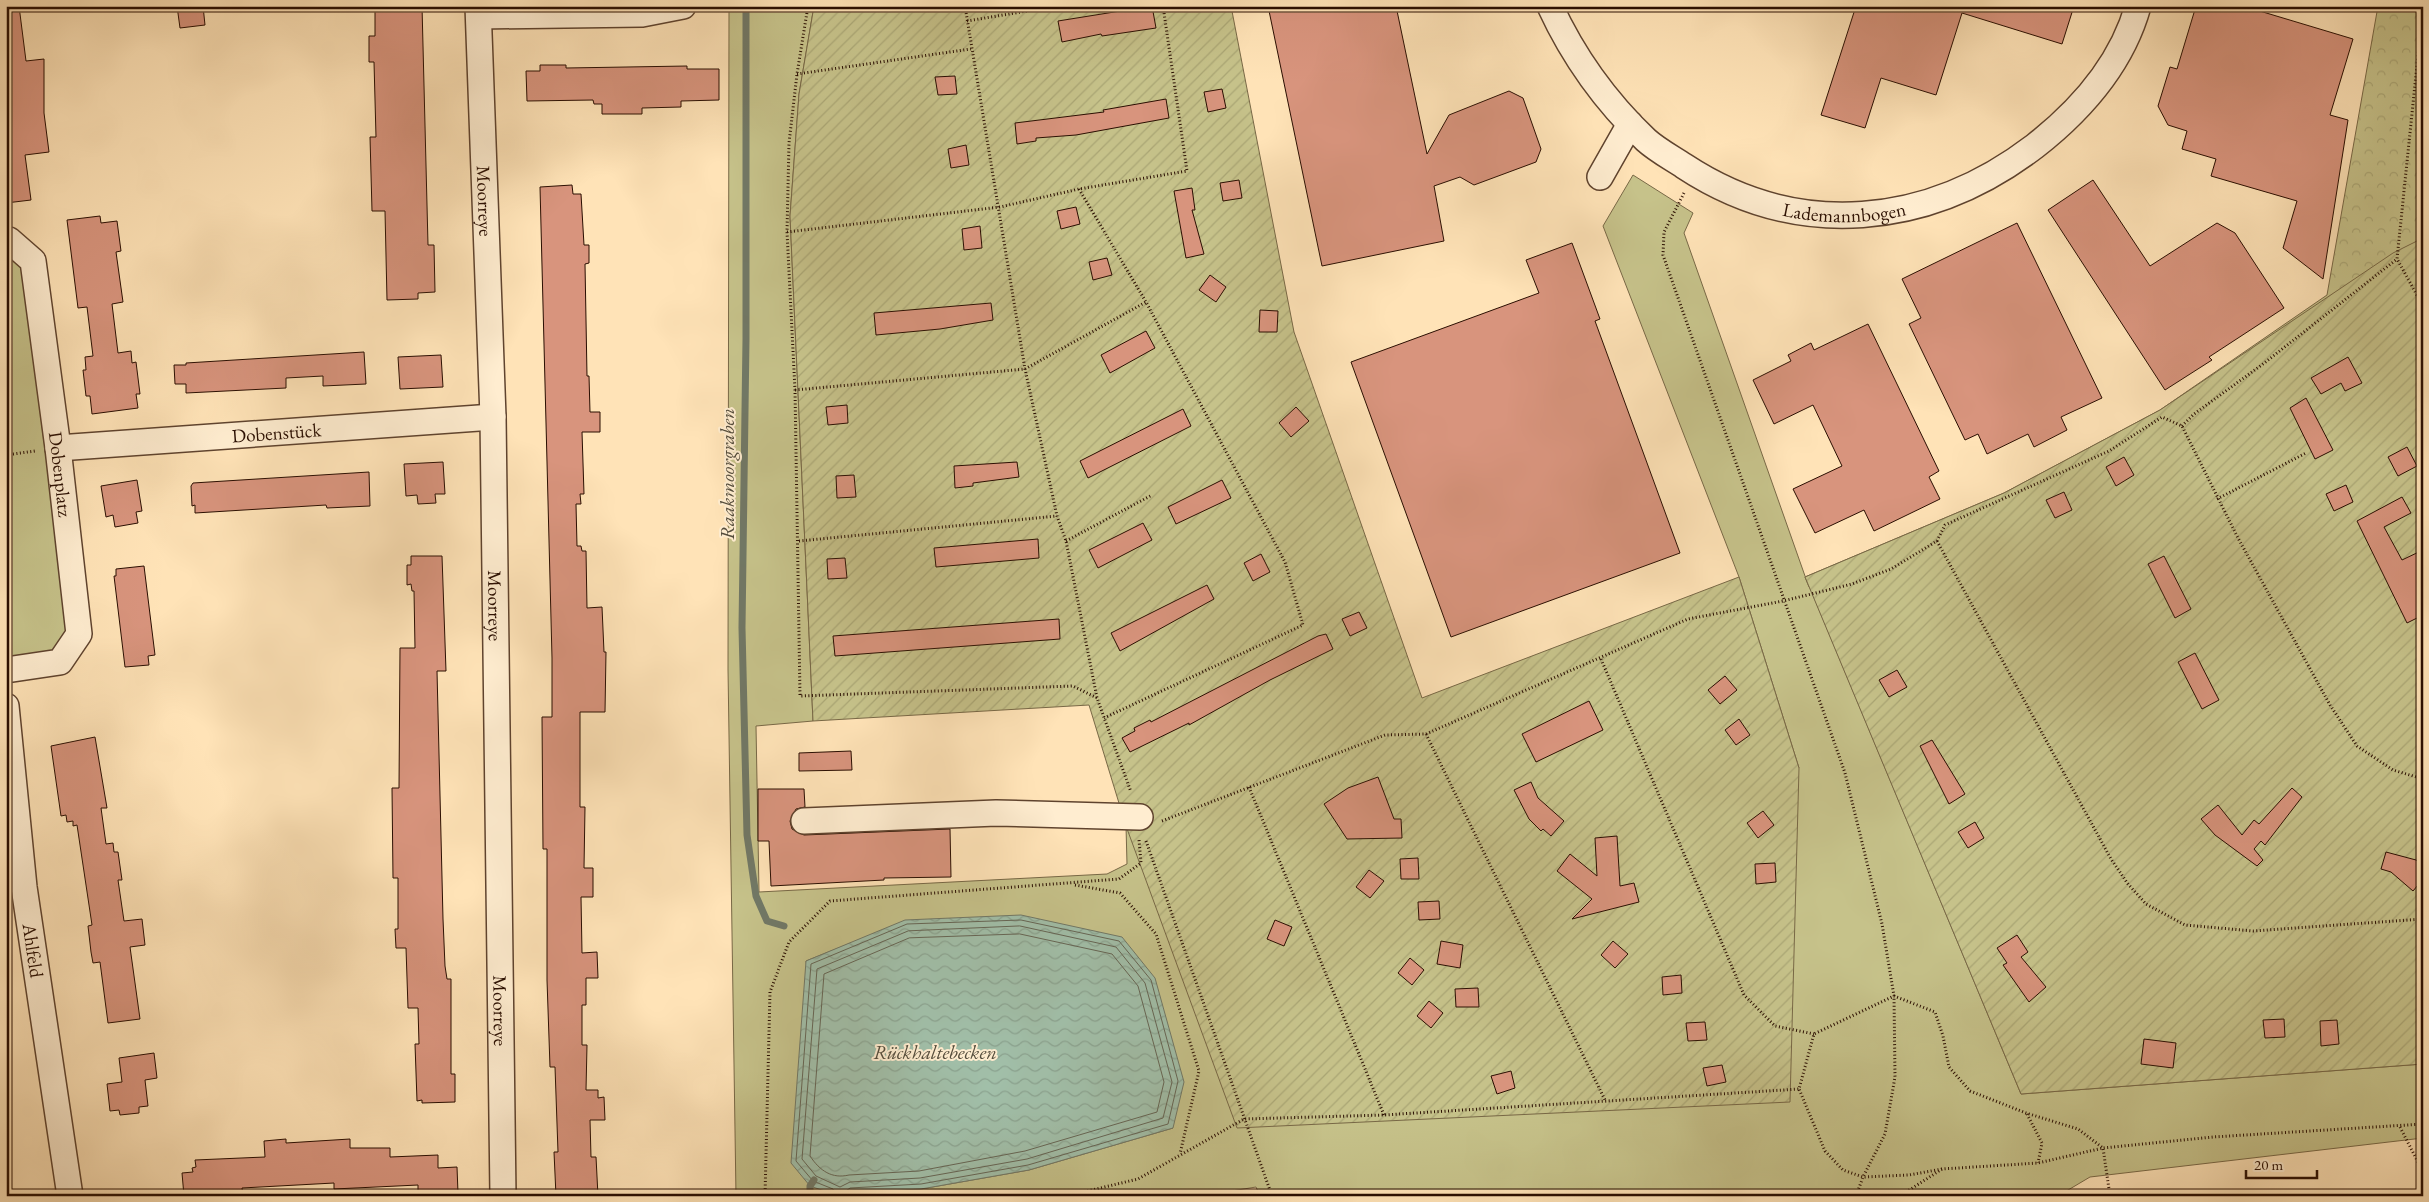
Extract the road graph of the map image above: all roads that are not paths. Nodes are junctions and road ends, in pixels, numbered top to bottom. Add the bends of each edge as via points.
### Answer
1 (683, 6) edge
2 (1550, 6) edge
3 (2138, 6) edge
4 (478, 11) edge
5 (1630, 124) junction
6 (1600, 176) dead end
7 (6, 241) edge
8 (493, 417) junction
9 (58, 448) junction
10 (6, 670) edge
11 (6, 706) edge
12 (804, 821) dead end
13 (1141, 824) road end
14 (70, 1196) edge
15 (503, 1196) edge

1 - 4 street, Moorreye via 642,14
2 - 5 street, Lademannbogen via 1592,79
3 - 5 street, Lademannbogen via 2131,31 2106,75 2062,122 2006,168 1946,198 1909,209 1816,215 1778,209 1694,172 1648,141
4 - 8 street, Moorreye
5 - 6 street
7 - 9 street, Dobenplatz via 9,240 33,261
8 - 9 street, Dobenstück
8 - 15 street, Moorreye
9 - 10 street, Dobenplatz via 79,634 60,662
11 - 14 street, Ahlfeld via 24,887
12 - 13 street via 996,814

